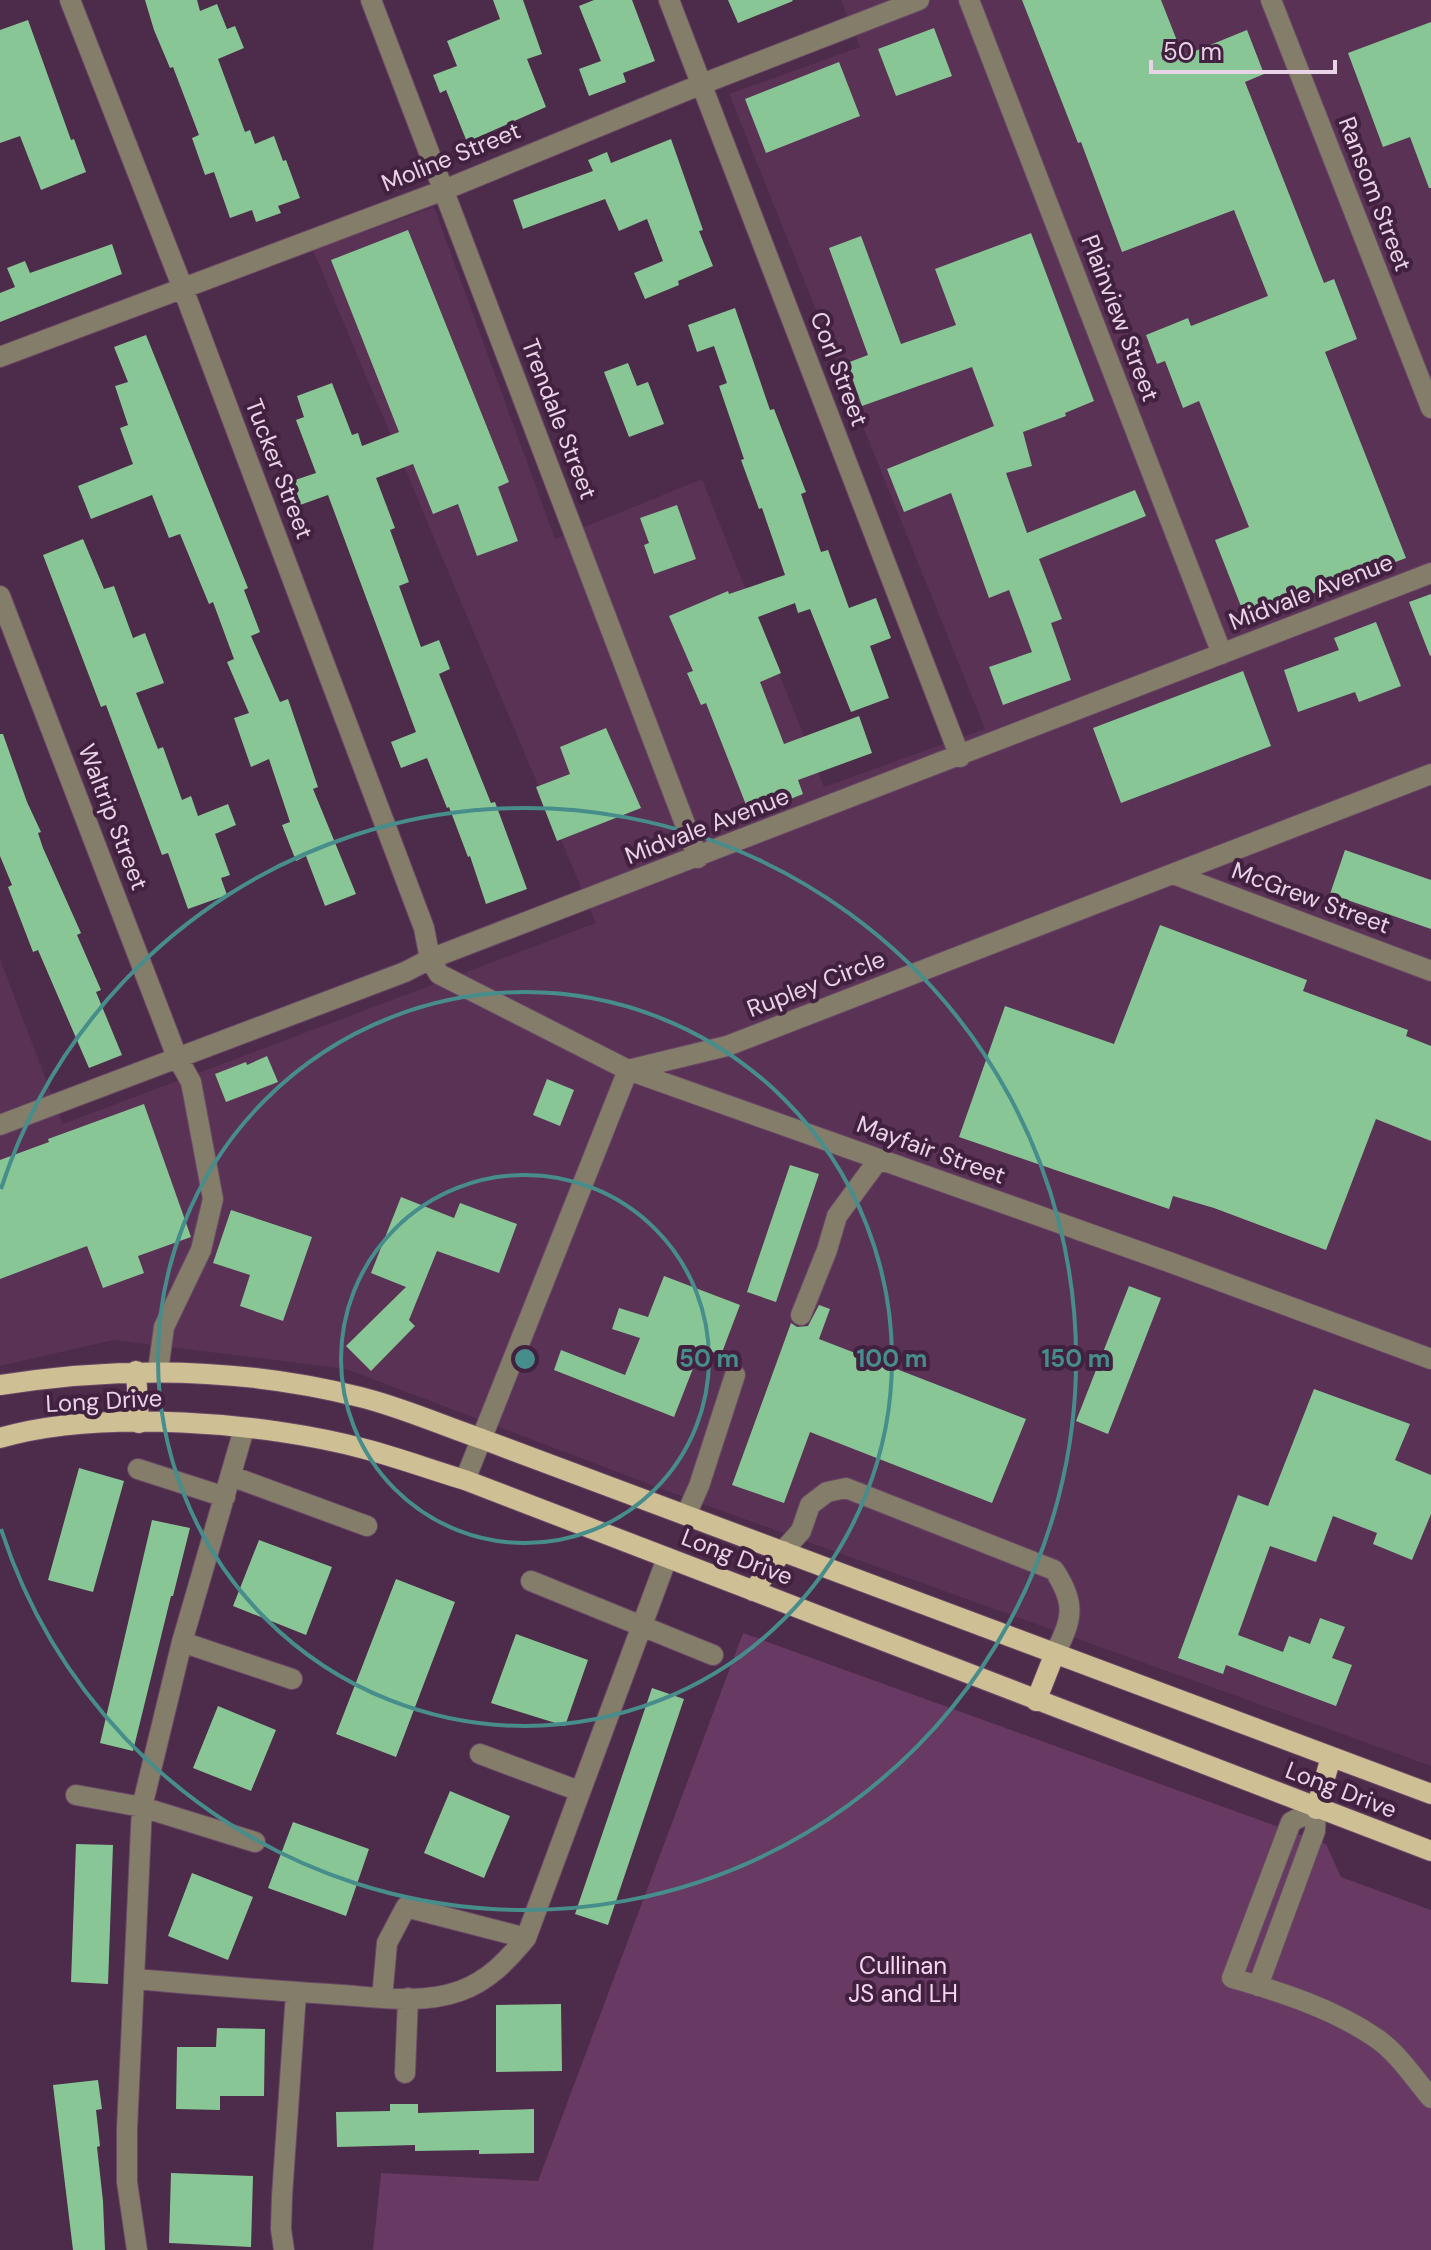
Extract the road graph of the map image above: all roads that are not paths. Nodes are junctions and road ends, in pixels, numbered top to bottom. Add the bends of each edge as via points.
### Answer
1 (70, 0) edge
2 (371, 0) edge
3 (669, 0) edge
4 (919, 0) edge
5 (969, 0) edge
6 (1271, 0) edge
7 (702, 84) junction
8 (444, 190) junction
9 (182, 286) junction
10 (0, 357) edge
11 (1431, 408) edge
12 (1431, 573) edge
13 (0, 596) edge
14 (1222, 654) junction
15 (960, 757) junction
16 (1431, 774) edge
17 (698, 858) junction
18 (1173, 874) junction
19 (430, 959) junction
20 (1431, 971) edge
21 (177, 1057) junction
22 (628, 1070) junction
23 (0, 1125) edge
24 (879, 1159) junction
25 (801, 1315) dead end
26 (1431, 1359) edge
27 (136, 1371) junction
28 (158, 1371) junction
29 (735, 1375) dead end
30 (0, 1385) edge
31 (139, 1423) junction
32 (244, 1429) junction
33 (0, 1438) edge
34 (482, 1439) junction
35 (138, 1469) dead end
36 (231, 1476) junction
37 (465, 1480) junction
38 (225, 1497) junction
39 (686, 1515) junction
40 (367, 1526) dead end
41 (783, 1551) junction
42 (667, 1558) junction
43 (531, 1581) dead end
44 (753, 1591) junction
45 (642, 1627) junction
46 (182, 1642) junction
47 (1055, 1653) junction
48 (713, 1655) dead end
49 (292, 1679) dead end
50 (1036, 1701) junction
51 (480, 1754) dead end
52 (1331, 1757) junction
53 (579, 1791) junction
54 (1431, 1794) edge
55 (76, 1795) dead end
56 (142, 1807) junction
57 (1316, 1809) junction
58 (255, 1842) dead end
59 (1431, 1851) edge
60 (526, 1938) junction
61 (135, 1979) junction
62 (296, 1993) junction
63 (382, 1998) junction
64 (408, 1998) junction
65 (405, 2073) dead end
66 (1431, 2098) edge
67 (137, 2250) edge
68 (284, 2250) edge

1 - 9 street, Tucker Street
2 - 8 street, Trendale Street
3 - 7 street, Corl Street
4 - 7 street, Moline Street
5 - 14 street, Plainview Street
6 - 11 street, Ransom Street
7 - 8 street, Moline Street
7 - 15 street, Corl Street
8 - 9 street, Moline Street
8 - 17 street, Trendale Street
9 - 10 street, Moline Street
9 - 19 street, Tucker Street via 424,928
12 - 14 street, Midvale Avenue
13 - 21 street, Waltrip Street
14 - 15 street, Midvale Avenue
15 - 17 street, Midvale Avenue
16 - 18 street, Rupley Circle
17 - 19 street, Midvale Avenue
18 - 20 street, McGrew Street
18 - 22 street, Rupley Circle via 727,1046
19 - 21 street, Midvale Avenue
19 - 22 street, Mayfair Street via 439,974
21 - 23 street, Midvale Avenue
21 - 28 street, Waltrip Street via 191,1082 213,1199 201,1250 164,1327
22 - 24 street, Mayfair Street
22 - 34 street
24 - 25 street via 837,1216
24 - 26 street, Mayfair Street
27 - 28 main road, Long Drive
27 - 30 main road, Long Drive
27 - 31 main road
28 - 34 main road, Long Drive via 247,1375 361,1397
29 - 39 street
31 - 32 main road, Long Drive
31 - 33 main road, Long Drive via 84,1424
32 - 36 street
32 - 37 main road, Long Drive via 364,1449
34 - 37 street
34 - 39 main road, Long Drive
35 - 38 street
36 - 38 street
36 - 40 street
37 - 42 main road, Long Drive
38 - 46 street
39 - 41 main road, Long Drive
41 - 44 main road
41 - 47 main road, Long Drive
41 - 47 street via 801,1531 810,1505 827,1492 846,1488 1054,1570 1071,1609
42 - 44 main road, Long Drive
42 - 45 street
43 - 45 street
44 - 50 main road, Long Drive
45 - 48 street
45 - 53 street
46 - 49 street
46 - 56 street
47 - 50 main road
47 - 52 main road, Long Drive
50 - 57 main road, Long Drive
51 - 53 street
52 - 54 main road, Long Drive
52 - 57 main road
53 - 60 street
55 - 56 street
56 - 58 street
56 - 61 street
57 - 59 main road, Long Drive
57 - 66 street via 1315,1831 1258,1986 1341,2017 1378,2039
60 - 63 street via 406,1907 387,1943
60 - 64 street via 498,1968 462,1990 437,1998
61 - 62 street
61 - 67 street via 127,2182
62 - 63 street
62 - 68 street via 282,2196
63 - 64 street
64 - 65 street

